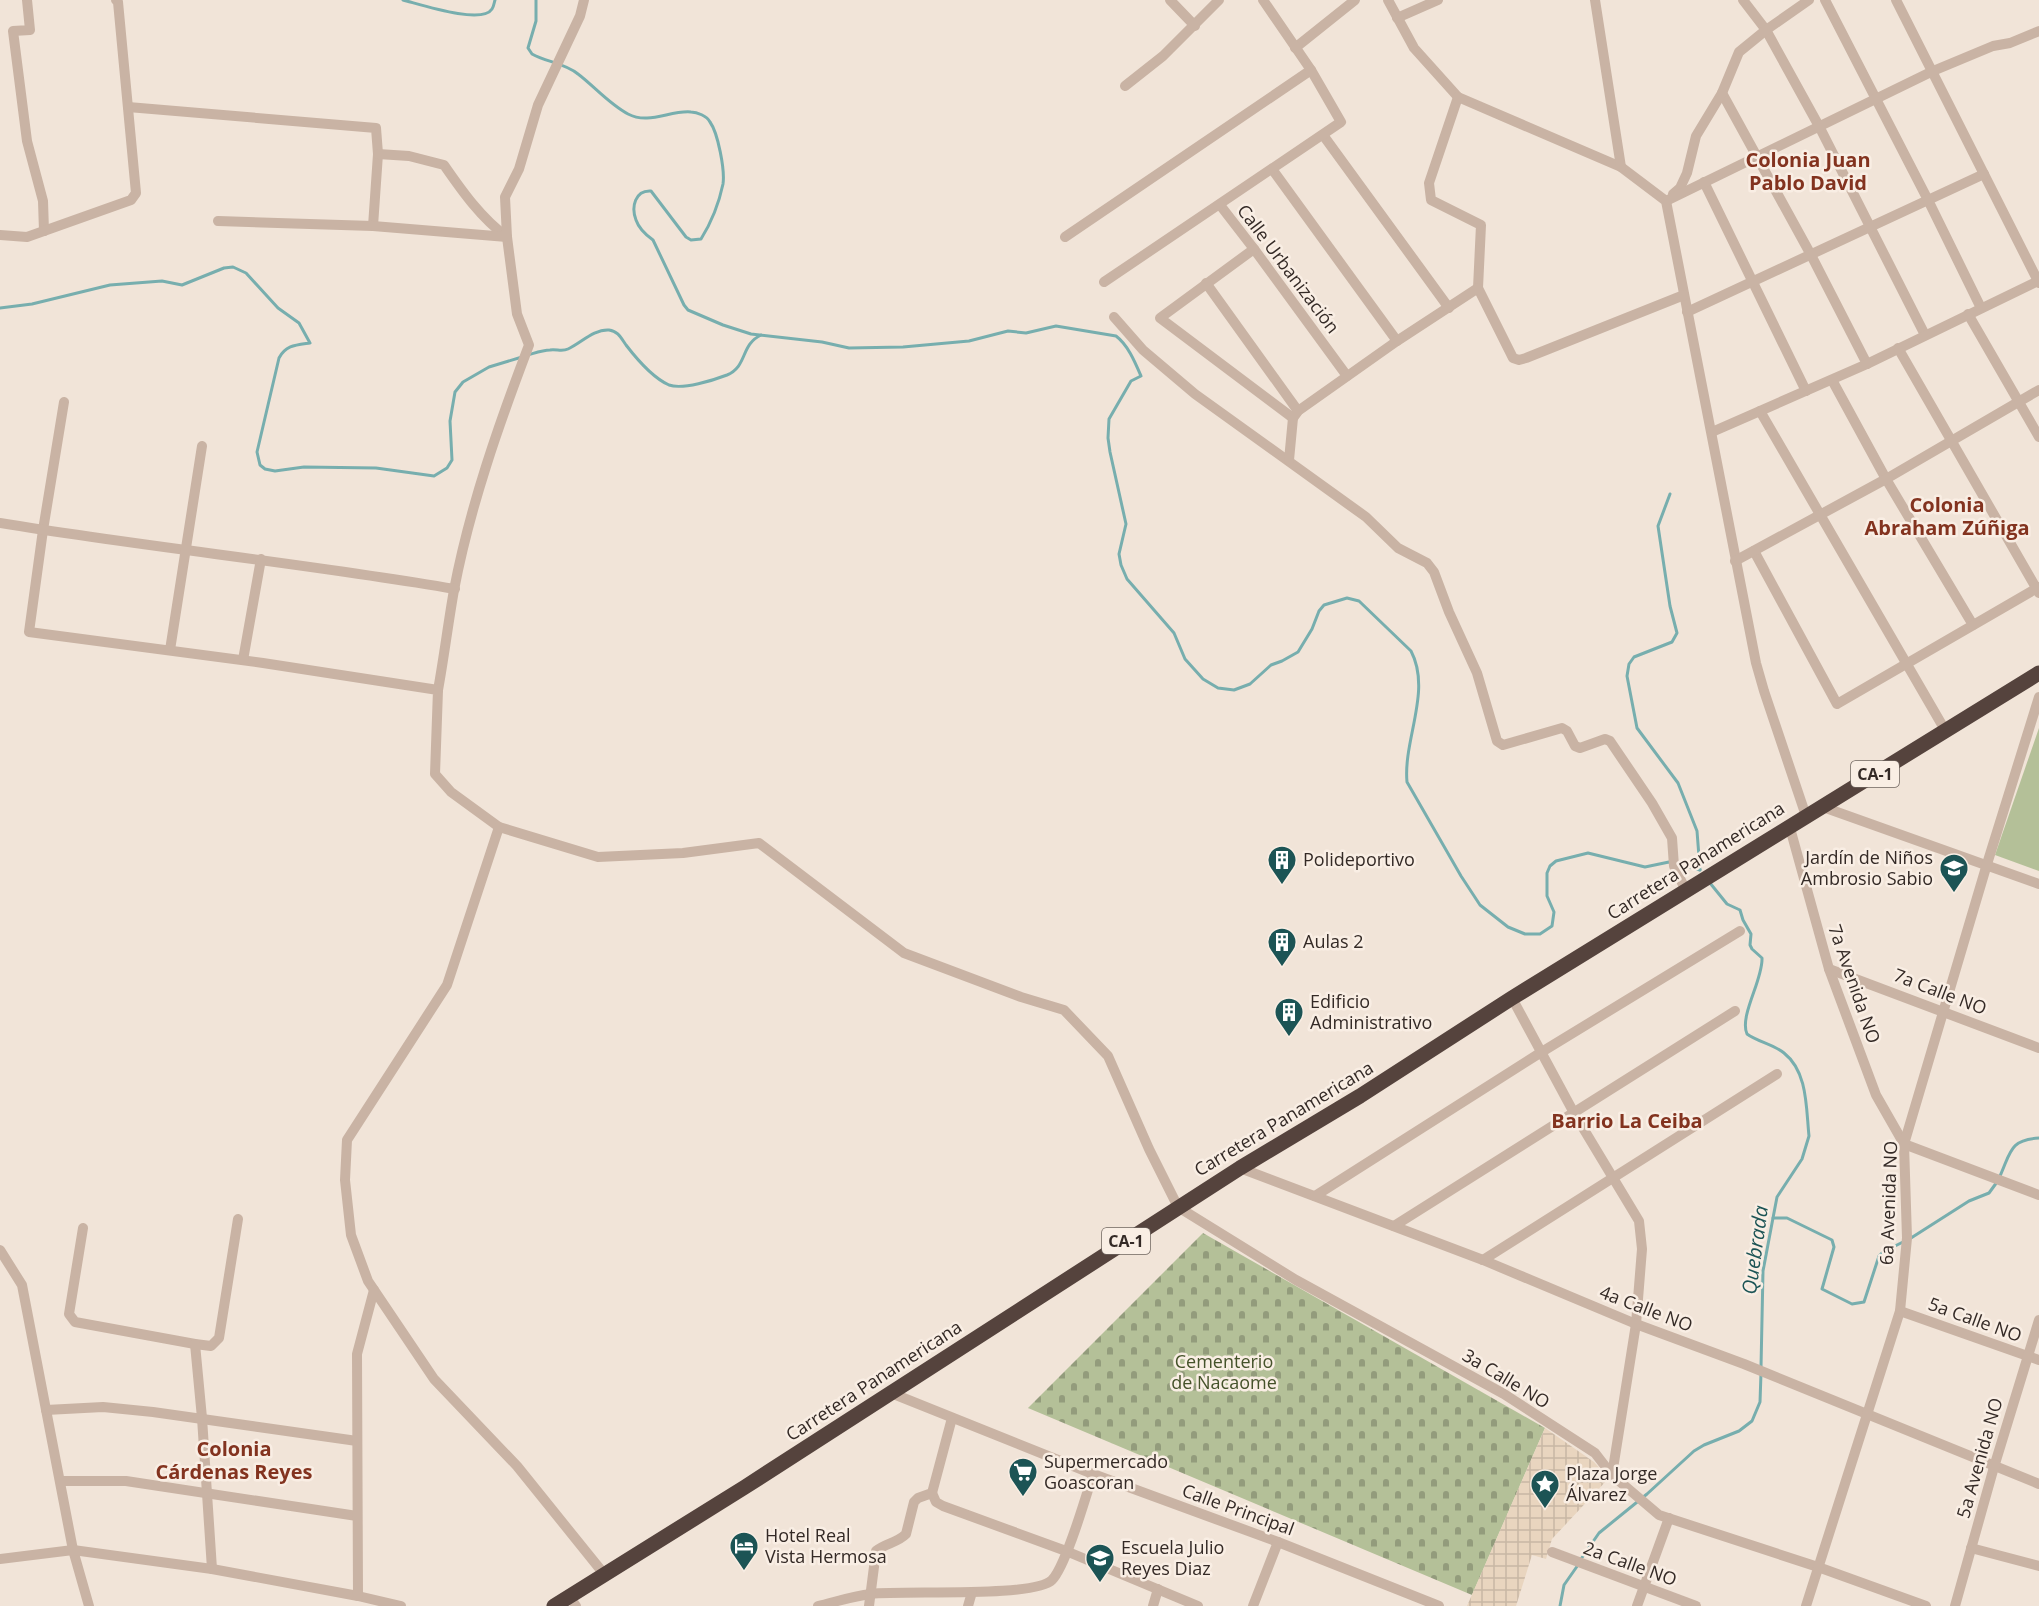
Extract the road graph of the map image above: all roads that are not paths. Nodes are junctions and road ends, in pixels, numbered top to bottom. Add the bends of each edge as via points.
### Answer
1 (27, 0) edge
2 (116, 0) edge
3 (584, 0) edge
4 (1170, 0) edge
5 (1219, 0) edge
6 (1263, 0) edge
7 (1355, 0) edge
8 (1388, 0) edge
9 (1438, 0) edge
10 (1595, 0) edge
11 (1743, 0) edge
12 (1809, 0) edge
13 (1825, 0) edge
14 (1896, 0) edge
15 (1397, 18) junction
16 (1195, 26) junction
17 (1766, 30) junction
18 (2039, 31) edge
19 (1295, 48) junction
20 (1311, 70) junction
21 (1933, 71) junction
22 (1125, 86) dead end
23 (1722, 93) junction
24 (1458, 97) junction
25 (1877, 100) junction
26 (128, 107) junction
27 (1820, 128) junction
28 (1323, 135) junction
29 (378, 154) junction
30 (1757, 156) junction
31 (1621, 167) junction
32 (1272, 169) junction
33 (1984, 174) junction
34 (1704, 182) junction
35 (1928, 200) junction
36 (1666, 201) junction
37 (1220, 206) junction
38 (218, 221) dead end
39 (373, 226) junction
40 (1871, 227) junction
41 (44, 231) junction
42 (0, 235) edge
43 (507, 237) junction
44 (1065, 237) dead end
45 (1254, 249) junction
46 (1811, 255) junction
47 (1104, 282) dead end
48 (1753, 282) junction
49 (2038, 282) edge
50 (1206, 283) junction
51 (1478, 288) junction
52 (1684, 295) junction
53 (1449, 308) junction
54 (1981, 308) junction
55 (1687, 312) junction
56 (1968, 314) junction
57 (1114, 317) dead end
58 (1925, 335) junction
59 (1397, 341) junction
60 (1898, 348) junction
61 (1867, 363) junction
62 (1347, 376) junction
63 (1832, 380) junction
64 (2039, 390) edge
65 (1806, 391) junction
66 (64, 402) dead end
67 (2019, 402) junction
68 (1760, 411) junction
69 (1295, 415) junction
70 (1712, 432) junction
71 (2039, 437) edge
72 (1952, 441) junction
73 (202, 446) dead end
74 (1289, 460) junction
75 (1886, 479) junction
76 (1821, 514) junction
77 (0, 523) edge
78 (43, 530) junction
79 (186, 551) junction
80 (1754, 551) junction
81 (261, 559) junction
82 (1735, 561) junction
83 (454, 589) junction
84 (2038, 590) edge
85 (1973, 625) junction
86 (171, 650) junction
87 (243, 660) junction
88 (1906, 664) junction
89 (2039, 673) edge
90 (438, 690) junction
91 (2039, 697) edge
92 (1945, 730) junction
93 (1823, 807) junction
94 (1806, 816) junction
95 (499, 827) junction
96 (1790, 828) junction
97 (1987, 864) junction
98 (2039, 884) edge
99 (1686, 891) junction
100 (1740, 930) dead end
101 (1829, 969) junction
102 (1512, 998) junction
103 (1735, 1011) dead end
104 (1943, 1011) junction
105 (2039, 1048) edge
106 (1540, 1053) junction
107 (1777, 1074) dead end
108 (1574, 1113) junction
109 (1904, 1144) junction
110 (1240, 1168) junction
111 (1613, 1178) junction
112 (2039, 1195) edge
113 (1315, 1196) junction
114 (1178, 1207) junction
115 (238, 1219) dead end
116 (1394, 1226) junction
117 (83, 1228) dead end
118 (0, 1250) edge
119 (1483, 1260) junction
120 (374, 1290) junction
121 (1900, 1311) junction
122 (2039, 1320) edge
123 (1636, 1324) junction
124 (195, 1344) junction
125 (2028, 1357) junction
126 (2039, 1360) edge
127 (891, 1394) junction
128 (46, 1410) junction
129 (1866, 1413) junction
130 (202, 1418) junction
131 (952, 1418) junction
132 (357, 1440) junction
133 (1994, 1467) junction
134 (1093, 1474) junction
135 (1612, 1475) junction
136 (60, 1482) junction
137 (2039, 1484) edge
138 (207, 1492) junction
139 (932, 1493) junction
140 (357, 1516) junction
141 (1669, 1518) junction
142 (1278, 1542) junction
143 (1971, 1548) junction
144 (73, 1550) junction
145 (1066, 1551) junction
146 (1552, 1552) dead end
147 (0, 1559) edge
148 (2039, 1566) edge
149 (1818, 1567) junction
150 (212, 1569) junction
151 (604, 1574) junction
152 (1644, 1587) junction
153 (1158, 1589) junction
154 (972, 1592) junction
155 (871, 1594) junction
156 (357, 1596) junction
157 (573, 1601) edge
158 (89, 1606) edge
159 (401, 1606) edge
160 (554, 1606) edge
161 (818, 1606) edge
162 (869, 1606) edge
163 (968, 1606) edge
164 (1153, 1606) edge
165 (1198, 1606) edge
166 (1253, 1606) edge
167 (1439, 1606) edge
168 (1637, 1606) edge
169 (1696, 1606) edge
170 (1806, 1606) edge
171 (1926, 1606) edge
172 (1955, 1606) edge

1 - 41 street via 30,30 13,31 27,141 43,201
2 - 26 street
3 - 43 street via 538,105 519,169 505,197
4 - 16 street
5 - 16 street
6 - 19 street
7 - 19 street
8 - 15 street
9 - 15 street
10 - 31 street
11 - 17 street
12 - 17 street
13 - 25 street
14 - 21 street
15 - 24 street via 1414,48
16 - 22 street
17 - 23 street via 1739,52
17 - 27 street
18 - 21 street
19 - 20 street
20 - 28 street, Calle Urbanización via 1341,122
20 - 44 street
21 - 25 street
21 - 33 street
23 - 30 street
23 - 36 street via 1696,136 1680,188
24 - 31 street
24 - 51 street via 1429,183 1431,200 1481,225
25 - 27 street
25 - 35 street
26 - 29 street via 376,128
26 - 41 street via 136,193 131,200
27 - 30 street
27 - 40 street
28 - 32 street, Calle Urbanización
28 - 53 street
29 - 39 street
29 - 43 street via 409,156 444,165 491,225
30 - 34 street
30 - 46 street
31 - 36 street
32 - 37 street, Calle Urbanización
32 - 59 street
33 - 35 street
33 - 49 street
34 - 36 street
34 - 48 street
35 - 40 street
35 - 54 street
36 - 52 street
37 - 45 street, Calle Urbanización
37 - 47 street
38 - 39 street
39 - 43 street
40 - 46 street
40 - 58 street
41 - 42 street via 27,237
43 - 83 street via 517,314 529,345 483,477
45 - 50 street
45 - 62 street, Calle Urbanización
46 - 48 street
46 - 61 street
48 - 55 street
48 - 65 street
49 - 54 street
50 - 69 street
50 - 69 street via 1160,318
51 - 52 street via 1511,355 1519,360
51 - 53 street
52 - 55 street
53 - 59 street
54 - 56 street
55 - 70 street
56 - 58 street
56 - 67 street
57 - 74 street via 1143,350 1195,394
58 - 60 street
59 - 62 street
60 - 61 street
60 - 72 street
61 - 63 street
62 - 69 street
63 - 65 street
63 - 75 street
64 - 67 street
65 - 68 street
66 - 78 street
67 - 71 street
67 - 72 street
68 - 70 street
68 - 76 street
69 - 74 street
70 - 82 street
72 - 75 street
72 - 84 street
73 - 79 street
74 - 99 street via 1366,516 1398,548 1427,563 1434,572 1477,673 1497,741 1503,745 1562,728 1580,748 1605,739 1610,741 1672,838 1674,866
75 - 76 street
75 - 85 street
76 - 80 street
76 - 88 street
77 - 78 street
78 - 79 street
78 - 86 street via 29,632
79 - 81 street
79 - 86 street
80 - 82 street
80 - 88 street via 1837,704
81 - 83 street
81 - 87 street
82 - 94 street via 1764,691
83 - 90 street
84 - 85 street
85 - 88 street
86 - 87 street
87 - 90 street
88 - 92 street
89 - 92 highway, Carretera Panamericana / CA-1
90 - 95 street via 435,774 451,792
91 - 97 street, 6a Avenida NO
92 - 93 highway, Carretera Panamericana / CA-1
93 - 94 highway, Carretera Panamericana / CA-1
93 - 97 street
94 - 96 highway, Carretera Panamericana / CA-1
95 - 114 street via 598,857 683,853 759,843 904,953 1021,998 1064,1010 1108,1056
95 - 120 street via 447,985 347,1140 345,1180 351,1235
96 - 99 highway, Carretera Panamericana / CA-1
96 - 101 street, 7a Avenida NO
97 - 98 street
97 - 104 street, 6a Avenida NO
99 - 102 highway, Carretera Panamericana / CA-1
100 - 106 street
101 - 104 street, 7a Calle NO
101 - 109 street, 7a Avenida NO via 1876,1095
102 - 106 street
102 - 110 highway, Carretera Panamericana / CA-1
103 - 108 street
104 - 105 street, 7a Calle NO
104 - 109 street, 6a Avenida NO
106 - 108 street
106 - 113 street
107 - 111 street
108 - 111 street
108 - 116 street
109 - 112 street
109 - 121 street, 6a Avenida NO via 1907,1238
110 - 113 street, 4a Calle NO
110 - 114 highway, Carretera Panamericana / CA-1
111 - 119 street
111 - 123 street via 1639,1221 1642,1249
113 - 116 street, 4a Calle NO
114 - 127 highway, Carretera Panamericana / CA-1
114 - 135 street, 3a Calle NO via 1296,1280 1504,1394 1595,1454
115 - 124 street via 219,1338 211,1346
116 - 119 street, 4a Calle NO
117 - 124 street via 69,1314 75,1322
118 - 128 street via 22,1285
119 - 123 street, 4a Calle NO
120 - 132 street via 357,1354
120 - 151 street via 434,1379 517,1466
121 - 125 street, 5a Calle NO
121 - 129 street, 6a Avenida NO
122 - 125 street, 5a Avenida NO
123 - 129 street, 4a Calle NO
123 - 135 street
124 - 130 street
125 - 126 street, 5a Calle NO
125 - 133 street, 5a Avenida NO
127 - 131 street, Calle Principal
127 - 151 highway, Carretera Panamericana / CA-1
128 - 130 street via 104,1407
128 - 136 street
129 - 133 street, 4a Calle NO
129 - 149 street, 6a Avenida NO
130 - 132 street
130 - 138 street
131 - 134 street, Calle Principal
131 - 139 street
132 - 140 street
133 - 137 street, 4a Calle NO
133 - 143 street, 5a Avenida NO
134 - 142 street, Calle Principal
134 - 145 street
135 - 141 street, 3a Calle NO via 1659,1515
136 - 138 street via 126,1481
136 - 144 street
138 - 140 street
138 - 150 street
139 - 145 street via 943,1506
139 - 155 street via 914,1502 906,1534 876,1551
140 - 156 street
141 - 149 street, 3a Calle NO
141 - 152 street
142 - 166 street
142 - 167 street, Calle Principal
143 - 148 street
143 - 172 street, 5a Avenida NO
144 - 147 street
144 - 150 street
144 - 158 street
145 - 153 street
145 - 154 street via 1052,1581 1035,1588
146 - 152 street, 2a Calle NO
149 - 170 street, 6a Avenida NO
149 - 171 street, 3a Calle NO
150 - 156 street
151 - 157 highway, Carretera Panamericana / CA-1
152 - 168 street
152 - 169 street, 2a Calle NO
153 - 164 street
153 - 165 street
154 - 155 street
154 - 163 street
155 - 161 street
155 - 162 street
156 - 159 street
157 - 160 highway, Carretera Panamericana / CA-1

